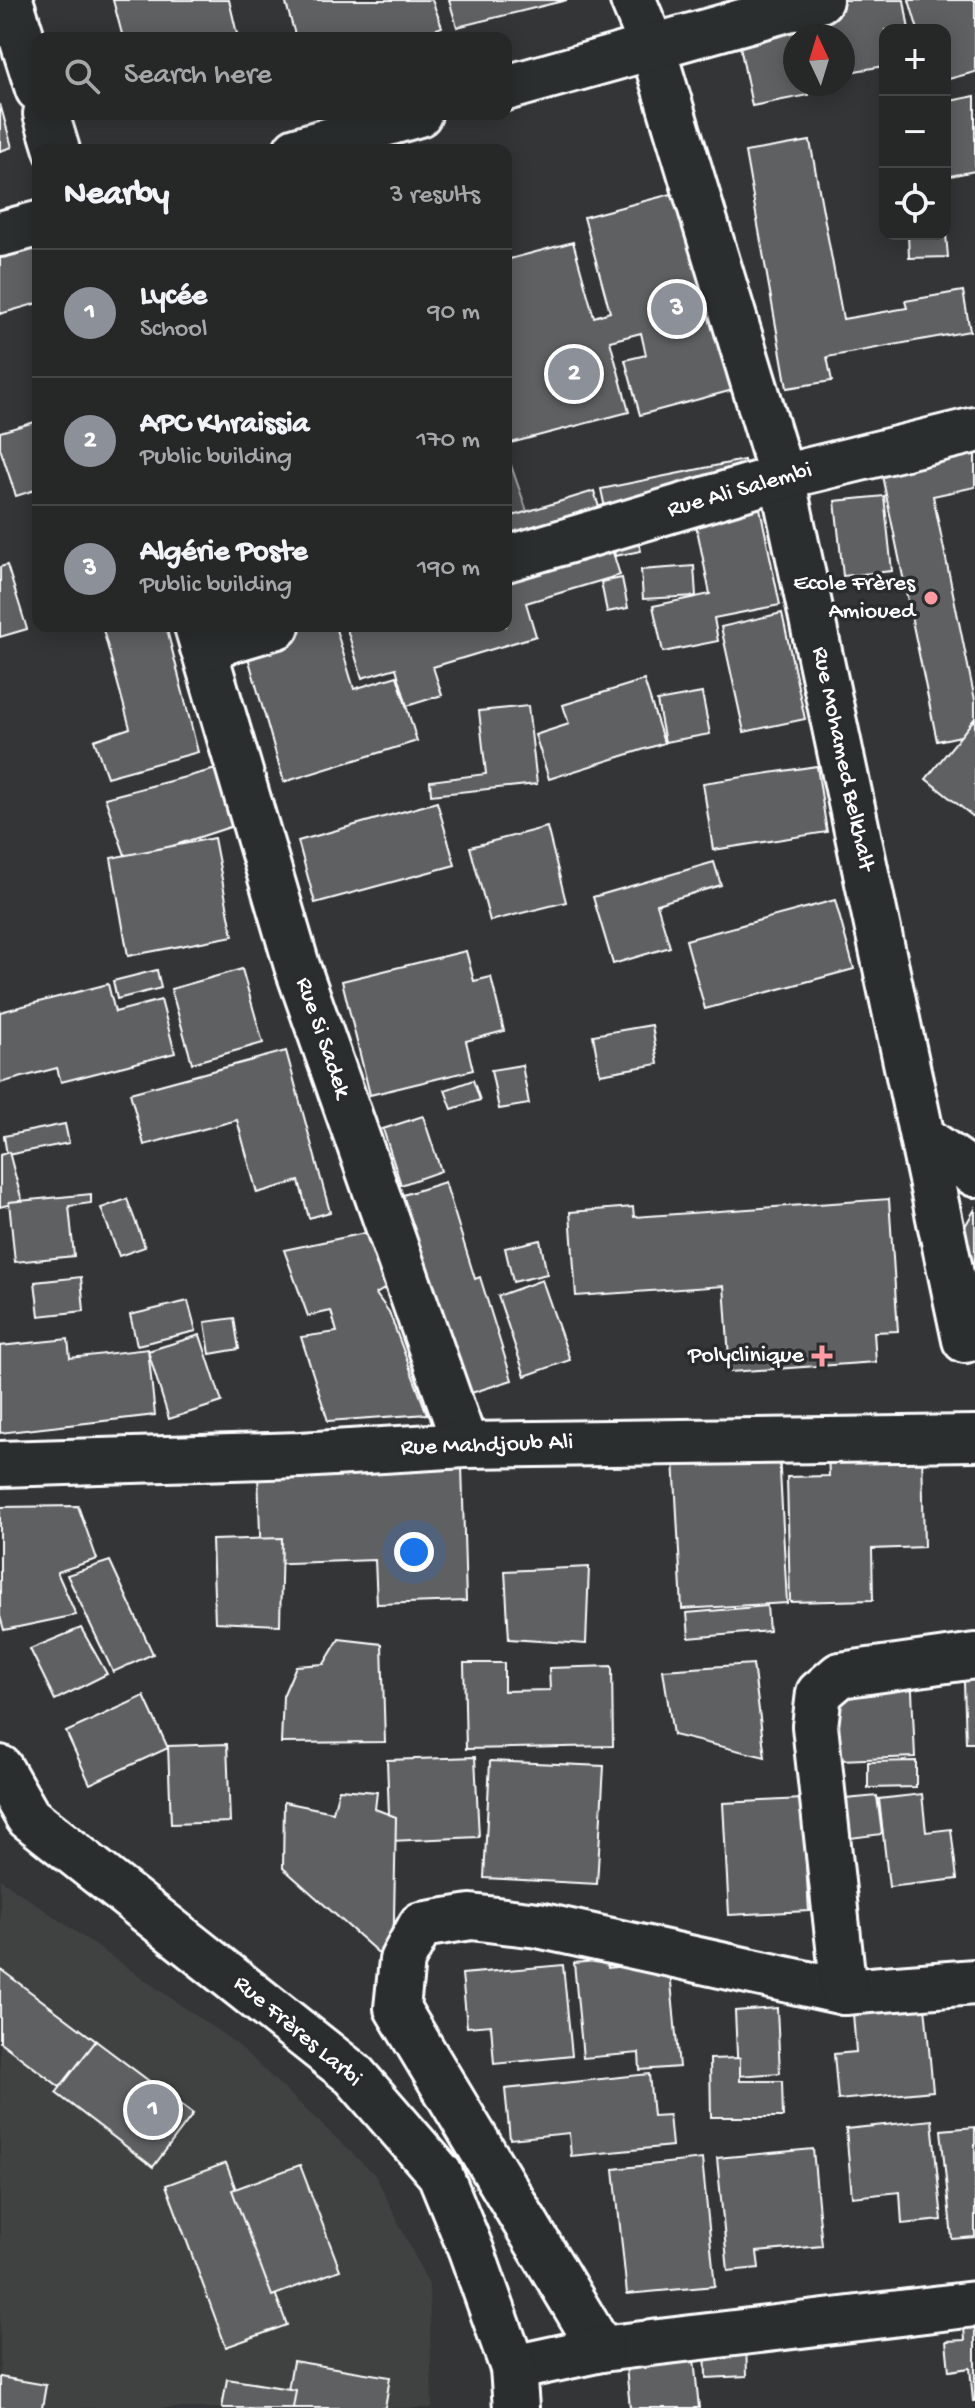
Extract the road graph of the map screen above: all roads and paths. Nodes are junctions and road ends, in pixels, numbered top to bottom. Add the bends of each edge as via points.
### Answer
1 (10, 0) edge
2 (633, 0) edge
3 (820, 0) edge
4 (652, 46) junction
5 (32, 70) edge
6 (512, 86) edge
7 (48, 120) edge
8 (398, 120) edge
9 (55, 144) edge
10 (316, 144) edge
11 (32, 226) edge
12 (0, 234) edge
13 (975, 430) edge
14 (782, 477) junction
15 (512, 557) edge
16 (235, 632) edge
17 (200, 637) edge
18 (923, 1138) junction
19 (975, 1174) edge
20 (965, 1340) dead end
21 (975, 1438) edge
22 (465, 1445) junction
23 (0, 1464) edge
24 (975, 1656) edge
25 (0, 1768) edge
26 (975, 1982) edge
27 (844, 1992) junction
28 (975, 2304) edge
29 (601, 2349) junction
30 (514, 2388) edge

1 - 5 street
2 - 4 street, Rue Mohamed Belkhalt
3 - 4 street
4 - 6 street
4 - 14 street, Rue Mohamed Belkhalt
7 - 9 street
8 - 10 street
11 - 12 street
13 - 14 street, Rue Ali Salembi
14 - 15 street, Rue Ali Salembi
14 - 18 street, Rue Mohamed Belkhalt
16 - 17 street
17 - 22 street, Rue Si Sadek via 297,966
18 - 19 street
18 - 20 street, Rue Mohamed Belkhalt
21 - 22 street, Rue Mahdjoub Ali
22 - 23 street, Rue Mahdjoub Ali
24 - 27 street via 840,1675 819,1693 815,1726
25 - 30 street, Rue Frères Larbi via 28,1817 354,2075 440,2174 471,2250
26 - 27 street
27 - 29 street via 538,1925 471,1917 421,1925 402,1960 397,2008
28 - 29 street
29 - 30 street

